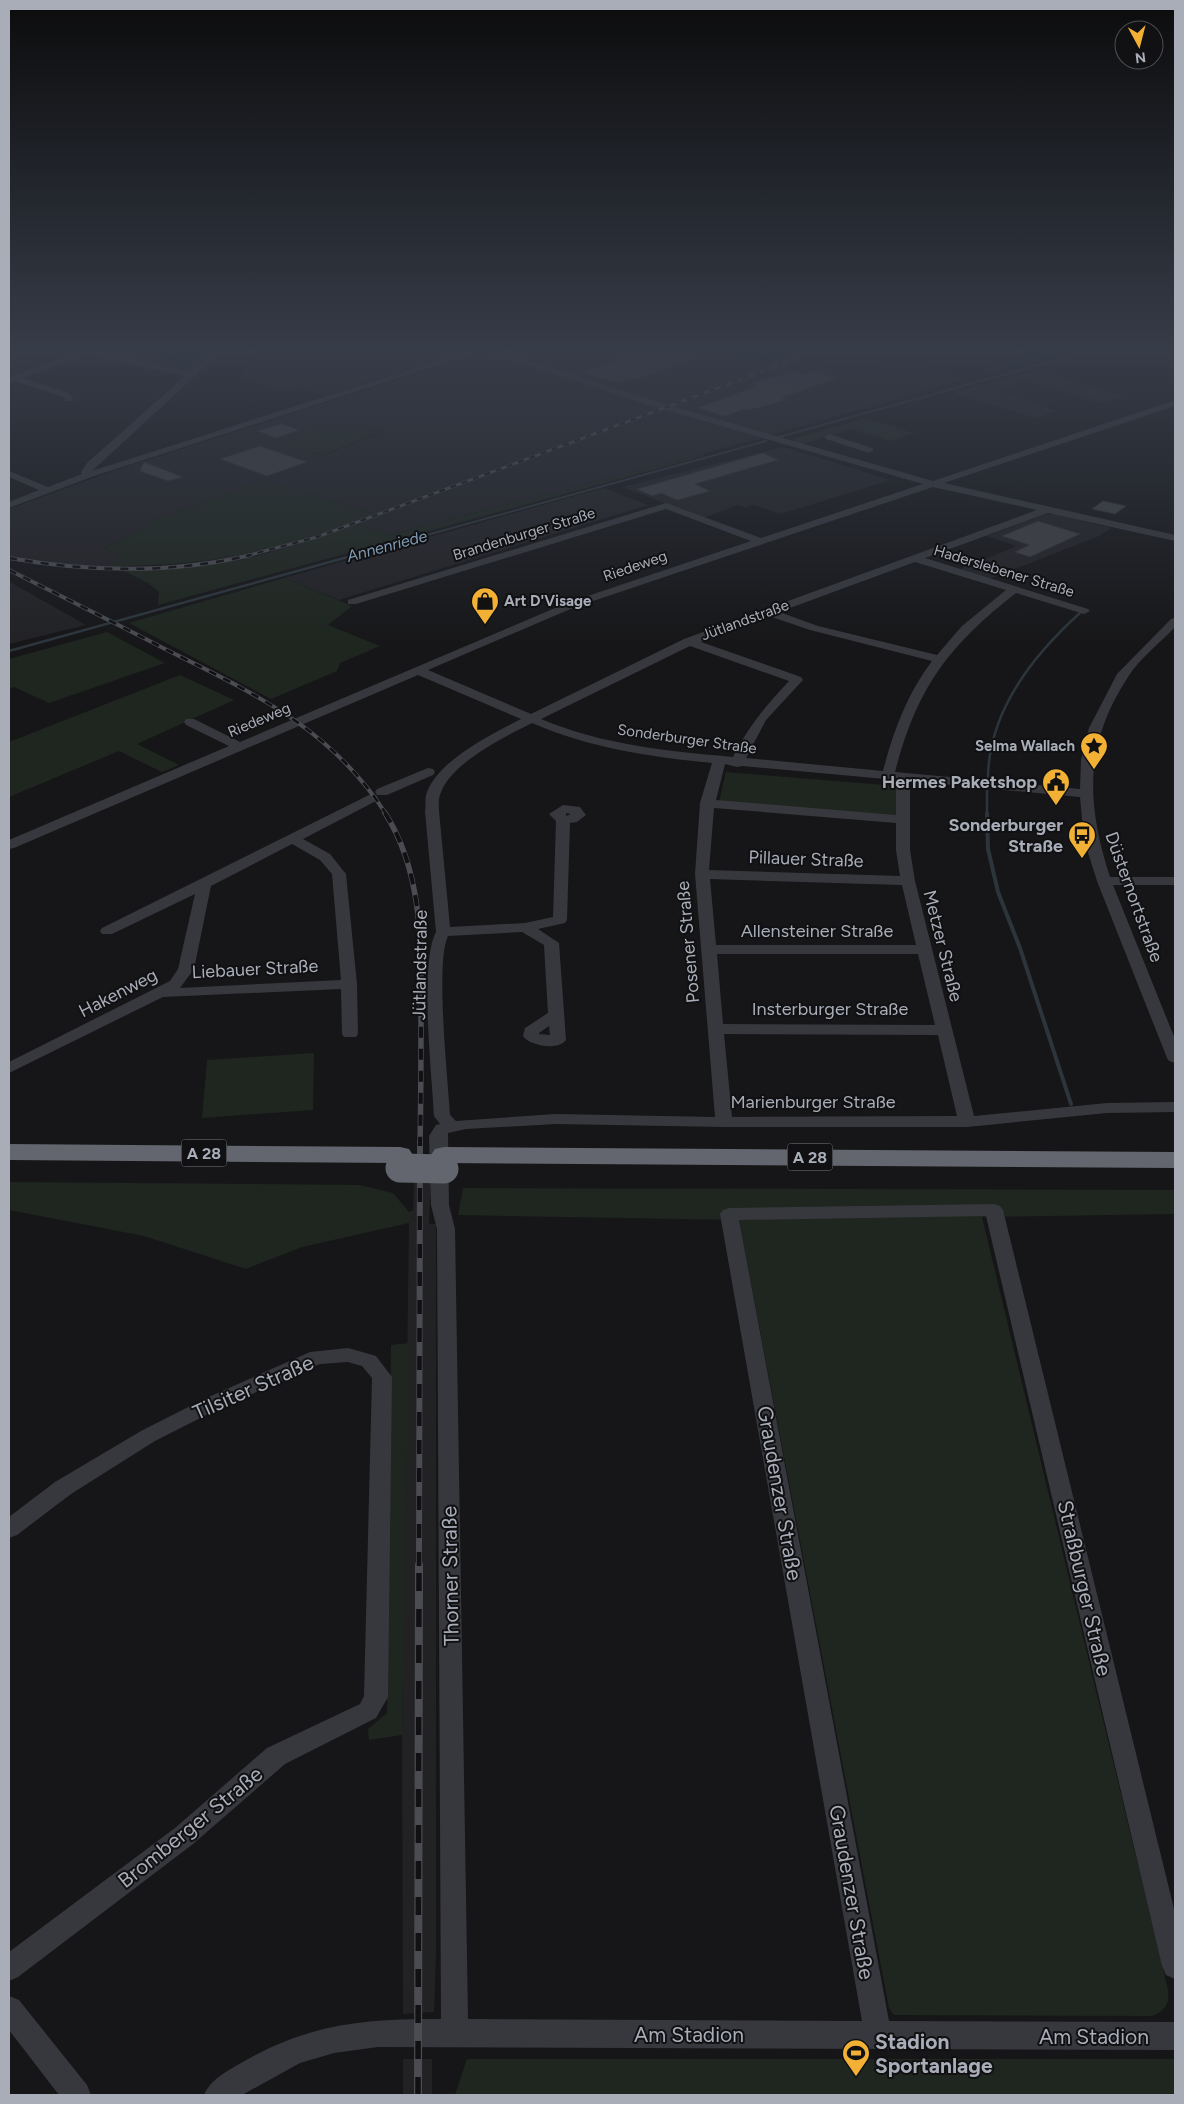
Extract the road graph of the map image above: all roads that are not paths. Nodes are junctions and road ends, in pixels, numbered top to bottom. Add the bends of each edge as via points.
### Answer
1 (106, 451) edge
2 (163, 451) edge
3 (815, 451) edge
4 (826, 451) edge
5 (1031, 451) edge
6 (821, 453) junction
7 (9, 474) edge
8 (91, 474) junction
9 (933, 484) junction
10 (47, 490) junction
11 (9, 505) edge
12 (1049, 509) junction
13 (1175, 538) edge
14 (760, 541) junction
15 (916, 558) junction
16 (1013, 590) junction
17 (352, 602) dead end
18 (1084, 611) dead end
19 (767, 612) junction
20 (1175, 621) edge
21 (1170, 632) edge
22 (688, 641) junction
23 (938, 659) junction
24 (417, 670) junction
25 (532, 719) junction
26 (190, 722) dead end
27 (239, 746) junction
28 (719, 761) junction
29 (736, 763) junction
30 (451, 770) junction
31 (428, 772) joint
32 (888, 775) junction
33 (903, 777) junction
34 (1086, 794) junction
35 (707, 803) junction
36 (563, 820) dead end
37 (904, 820) junction
38 (293, 839) junction
39 (9, 845) edge
40 (702, 874) junction
41 (908, 881) junction
42 (1104, 881) junction
43 (1175, 881) edge
44 (204, 884) junction
45 (560, 920) junction
46 (525, 927) junction
47 (107, 932) dead end
48 (443, 932) junction
49 (551, 944) junction
50 (924, 949) junction
51 (709, 950) junction
52 (349, 984) junction
53 (163, 992) junction
54 (556, 1015) dead end
55 (716, 1029) junction
56 (944, 1030) junction
57 (350, 1034) dead end
58 (1175, 1058) edge
59 (9, 1068) edge
60 (1175, 1107) edge
61 (724, 1122) junction
62 (967, 1122) junction
63 (451, 1126) junction
64 (9, 1152) edge
65 (1175, 1160) edge
66 (400, 1161) junction
67 (444, 1162) junction
68 (9, 1166) edge
69 (1175, 1174) edge
70 (994, 1210) joint
71 (9, 1529) edge
72 (376, 1697) joint
73 (1175, 1966) edge
74 (9, 1968) edge
75 (9, 2009) edge
76 (455, 2033) junction
77 (878, 2034) junction
78 (1175, 2036) edge
79 (77, 2095) edge
80 (218, 2095) edge

1 - 8 street via 90,465 86,472
2 - 8 street
3 - 6 street
4 - 6 street
5 - 9 street, Riedeweg
6 - 9 street
7 - 10 street
8 - 10 street
9 - 12 street
9 - 14 street, Riedeweg
10 - 11 street
12 - 13 street
12 - 15 street, Jütlandstraße
14 - 17 street, Brandenburger Straße via 666,506
14 - 24 street, Riedeweg via 571,606
15 - 16 street, Haderslebener Straße
15 - 19 street, Jütlandstraße
16 - 18 street, Haderslebener Straße
16 - 23 street via 979,615
19 - 22 street, Jütlandstraße
19 - 23 street via 823,631
20 - 21 street, Düsternortstraße
21 - 34 street, Düsternortstraße via 1123,674 1095,728 1087,760
22 - 25 street, Jütlandstraße
22 - 29 street via 797,680 762,717
23 - 32 street via 914,696 897,737
24 - 25 street, Sonderburger Straße
24 - 27 street, Riedeweg
25 - 28 street, Sonderburger Straße via 613,746
25 - 30 street, Jütlandstraße via 481,745
26 - 27 street
27 - 39 street, Riedeweg
28 - 29 street, Sonderburger Straße
28 - 35 street, Posener Straße
29 - 32 street, Sonderburger Straße
30 - 31 street, Jütlandstraße via 432,769
30 - 48 street, Jütlandstraße via 434,795 432,811
31 - 38 street, Jütlandstraße
32 - 33 street, Sonderburger Straße
33 - 34 street, Sonderburger Straße
33 - 37 street, Metzer Straße
34 - 42 street, Düsternortstraße via 1090,840
35 - 37 street
35 - 40 street, Posener Straße via 702,836
36 - 45 street
37 - 41 street, Metzer Straße via 903,850
38 - 44 street
38 - 52 street via 325,855 339,874
40 - 41 street, Pillauer Straße
40 - 51 street, Posener Straße
41 - 50 street, Metzer Straße
42 - 43 street
42 - 58 street, Düsternortstraße
44 - 47 street
44 - 53 street, Hakenweg via 186,969 176,984
45 - 46 street
45 - 49 street via 559,934 551,938
46 - 48 street
46 - 49 street
48 - 63 street, Jütlandstraße via 438,942 435,978 442,1116
49 - 54 street
50 - 51 street, Allensteiner Straße
50 - 56 street, Metzer Straße
51 - 55 street, Posener Straße
52 - 53 street, Liebauer Straße
52 - 57 street
53 - 59 street, Hakenweg
55 - 56 street, Insterburger Straße
55 - 61 street, Posener Straße
56 - 62 street, Metzer Straße
60 - 62 street, Marienburger Straße via 1098,1109
61 - 62 street, Marienburger Straße
61 - 63 street, Marienburger Straße via 556,1119
63 - 76 street, Thorner Straße via 442,1129 438,1136 440,1205 446,1229
64 - 66 highway, A 28
65 - 67 highway, A 28
66 - 67 highway, A 28, bridge
66 - 68 highway, A 28
67 - 69 highway, A 28
70 - 73 street, Straßburger Straße
70 - 77 street, Graudenzer Straße via 729,1214
71 - 72 street, Tilsiter Straße via 63,1488 148,1436 211,1404 317,1357 348,1355 369,1361 382,1377
72 - 74 street, Bromberger Straße via 368,1711 276,1756 184,1836
75 - 79 street
76 - 77 street, Am Stadion
76 - 80 street, Am Stadion via 352,2036 313,2045 267,2063
77 - 78 street, Am Stadion

